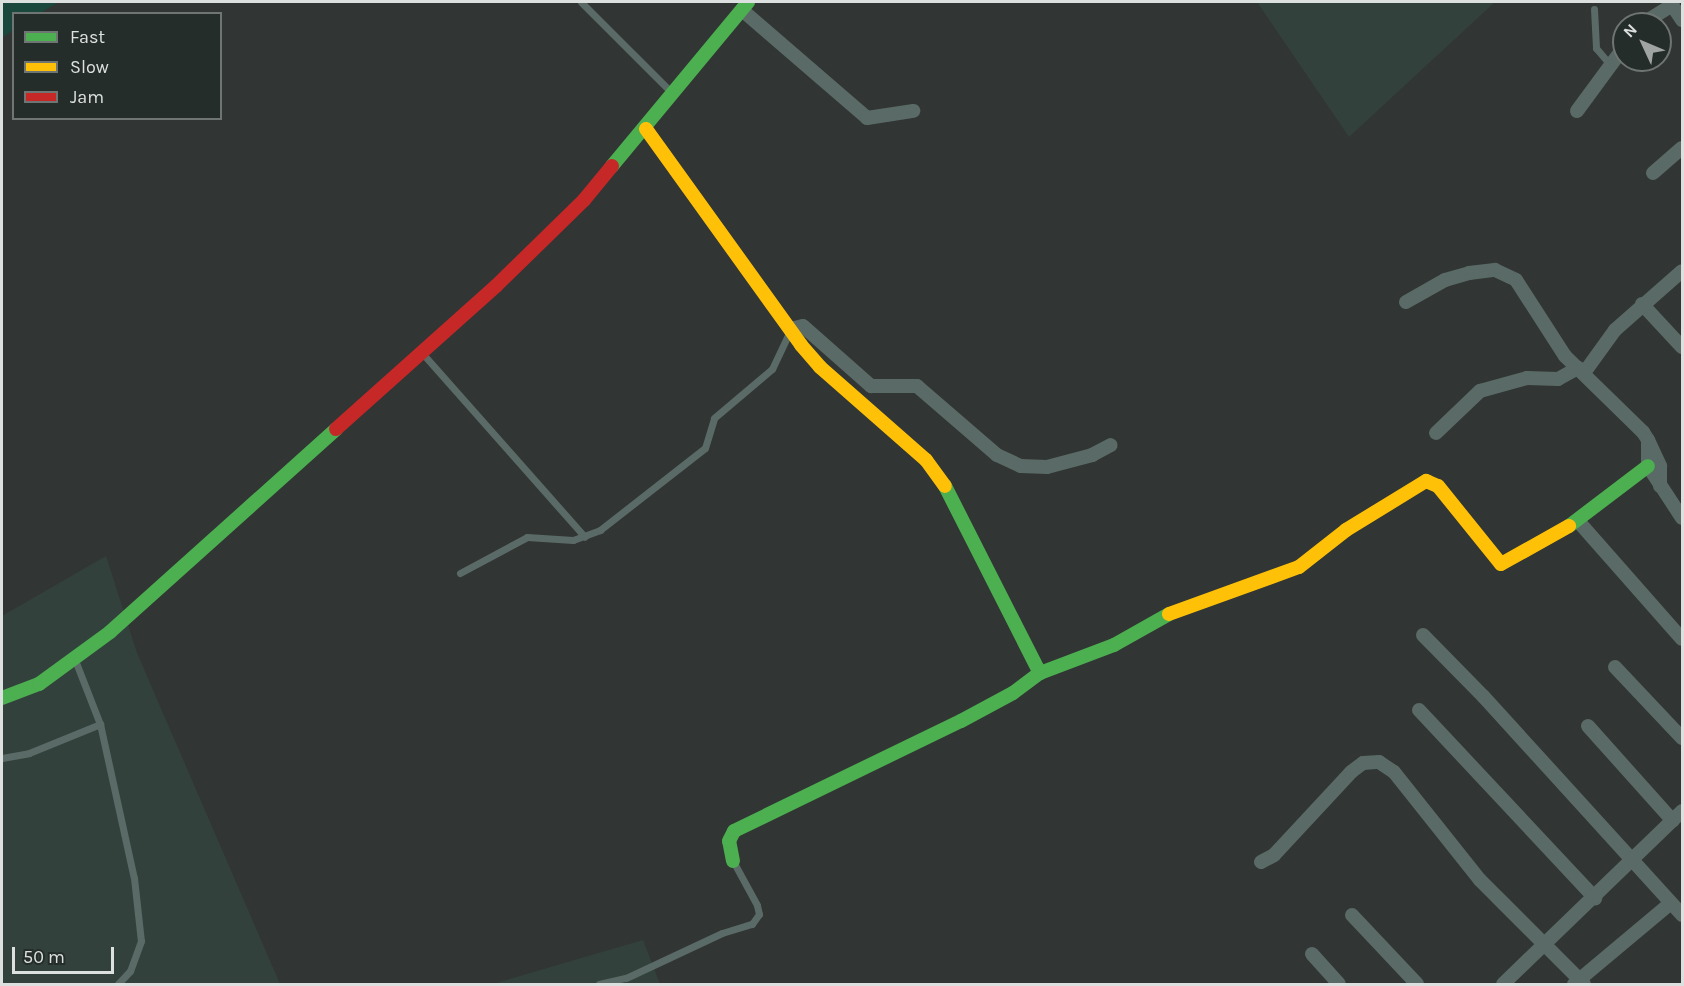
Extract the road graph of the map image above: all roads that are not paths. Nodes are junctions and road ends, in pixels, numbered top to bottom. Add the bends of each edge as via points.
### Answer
1 (581, 2) edge
2 (1671, 3) edge
3 (745, 6) edge
4 (1594, 9) dead end
5 (1659, 12) edge
6 (1683, 20) edge
7 (1611, 66) joint
8 (673, 94) junction
9 (913, 111) dead end
10 (1577, 111) dead end
11 (646, 129) junction
12 (1683, 148) edge
13 (1653, 173) dead end
14 (1683, 271) edge
15 (1406, 302) dead end
16 (1642, 304) junction
17 (790, 329) junction
18 (1683, 347) edge
19 (423, 354) junction
20 (1581, 371) junction
21 (1436, 433) dead end
22 (1648, 440) junction
23 (1111, 445) dead end
24 (1648, 466) junction
25 (1660, 486) junction
26 (1683, 518) edge
27 (1578, 521) junction
28 (585, 537) junction
29 (460, 573) dead end
30 (1423, 635) dead end
31 (1683, 639) edge
32 (75, 660) junction
33 (1615, 667) dead end
34 (1040, 673) junction
35 (2, 698) edge
36 (1419, 710) dead end
37 (100, 724) junction
38 (1588, 726) dead end
39 (1683, 738) edge
40 (2, 758) edge
41 (1680, 816) edge
42 (733, 861) joint
43 (1261, 862) dead end
44 (1631, 862) junction
45 (1595, 898) junction
46 (1671, 903) junction
47 (1352, 915) dead end
48 (1683, 915) edge
49 (1545, 944) junction
50 (1312, 954) dead end
51 (1579, 983) edge
52 (118, 984) edge
53 (599, 984) edge
54 (1339, 984) edge
55 (1417, 984) edge
56 (1503, 984) edge

1 - 8 lane
2 - 5 street
2 - 6 street
3 - 8 street
3 - 9 street via 867,118
4 - 7 lane via 1596,48
7 - 10 street
8 - 11 street
11 - 17 street
11 - 19 street via 584,200
12 - 13 street
14 - 16 street
15 - 20 street via 1445,280 1495,270 1506,272 1516,280 1560,348
16 - 18 street
16 - 20 street
17 - 23 street via 803,326 872,386 917,386 998,455 1021,466 1047,467 1092,455
17 - 28 lane via 776,364 714,418 705,448 600,530
17 - 34 street via 820,367 926,460 954,499 994,588
19 - 28 lane
19 - 32 street
20 - 21 street via 1558,379 1527,378 1480,391
20 - 22 street
22 - 24 street
22 - 25 street via 1660,466
24 - 25 street
24 - 27 street
25 - 26 street
27 - 31 street
27 - 34 street via 1502,564 1438,486 1426,481 1370,514 1299,567 1211,595 1114,645
28 - 29 lane via 527,537
30 - 44 street via 1483,696
32 - 35 street via 39,684
32 - 37 lane
33 - 39 street
34 - 42 street via 1013,693 961,721 734,831 729,841
36 - 45 street
37 - 40 lane via 29,753
37 - 52 lane via 134,878 141,941 130,971
38 - 41 street
41 - 44 street
42 - 53 lane via 757,905 759,914 752,924 702,941 626,978
43 - 49 street via 1274,855 1351,772 1363,763 1379,762 1394,772 1480,880
44 - 45 street
44 - 46 street
45 - 49 street
46 - 48 street
46 - 51 street
47 - 55 street
49 - 51 street
49 - 56 street
50 - 54 street

